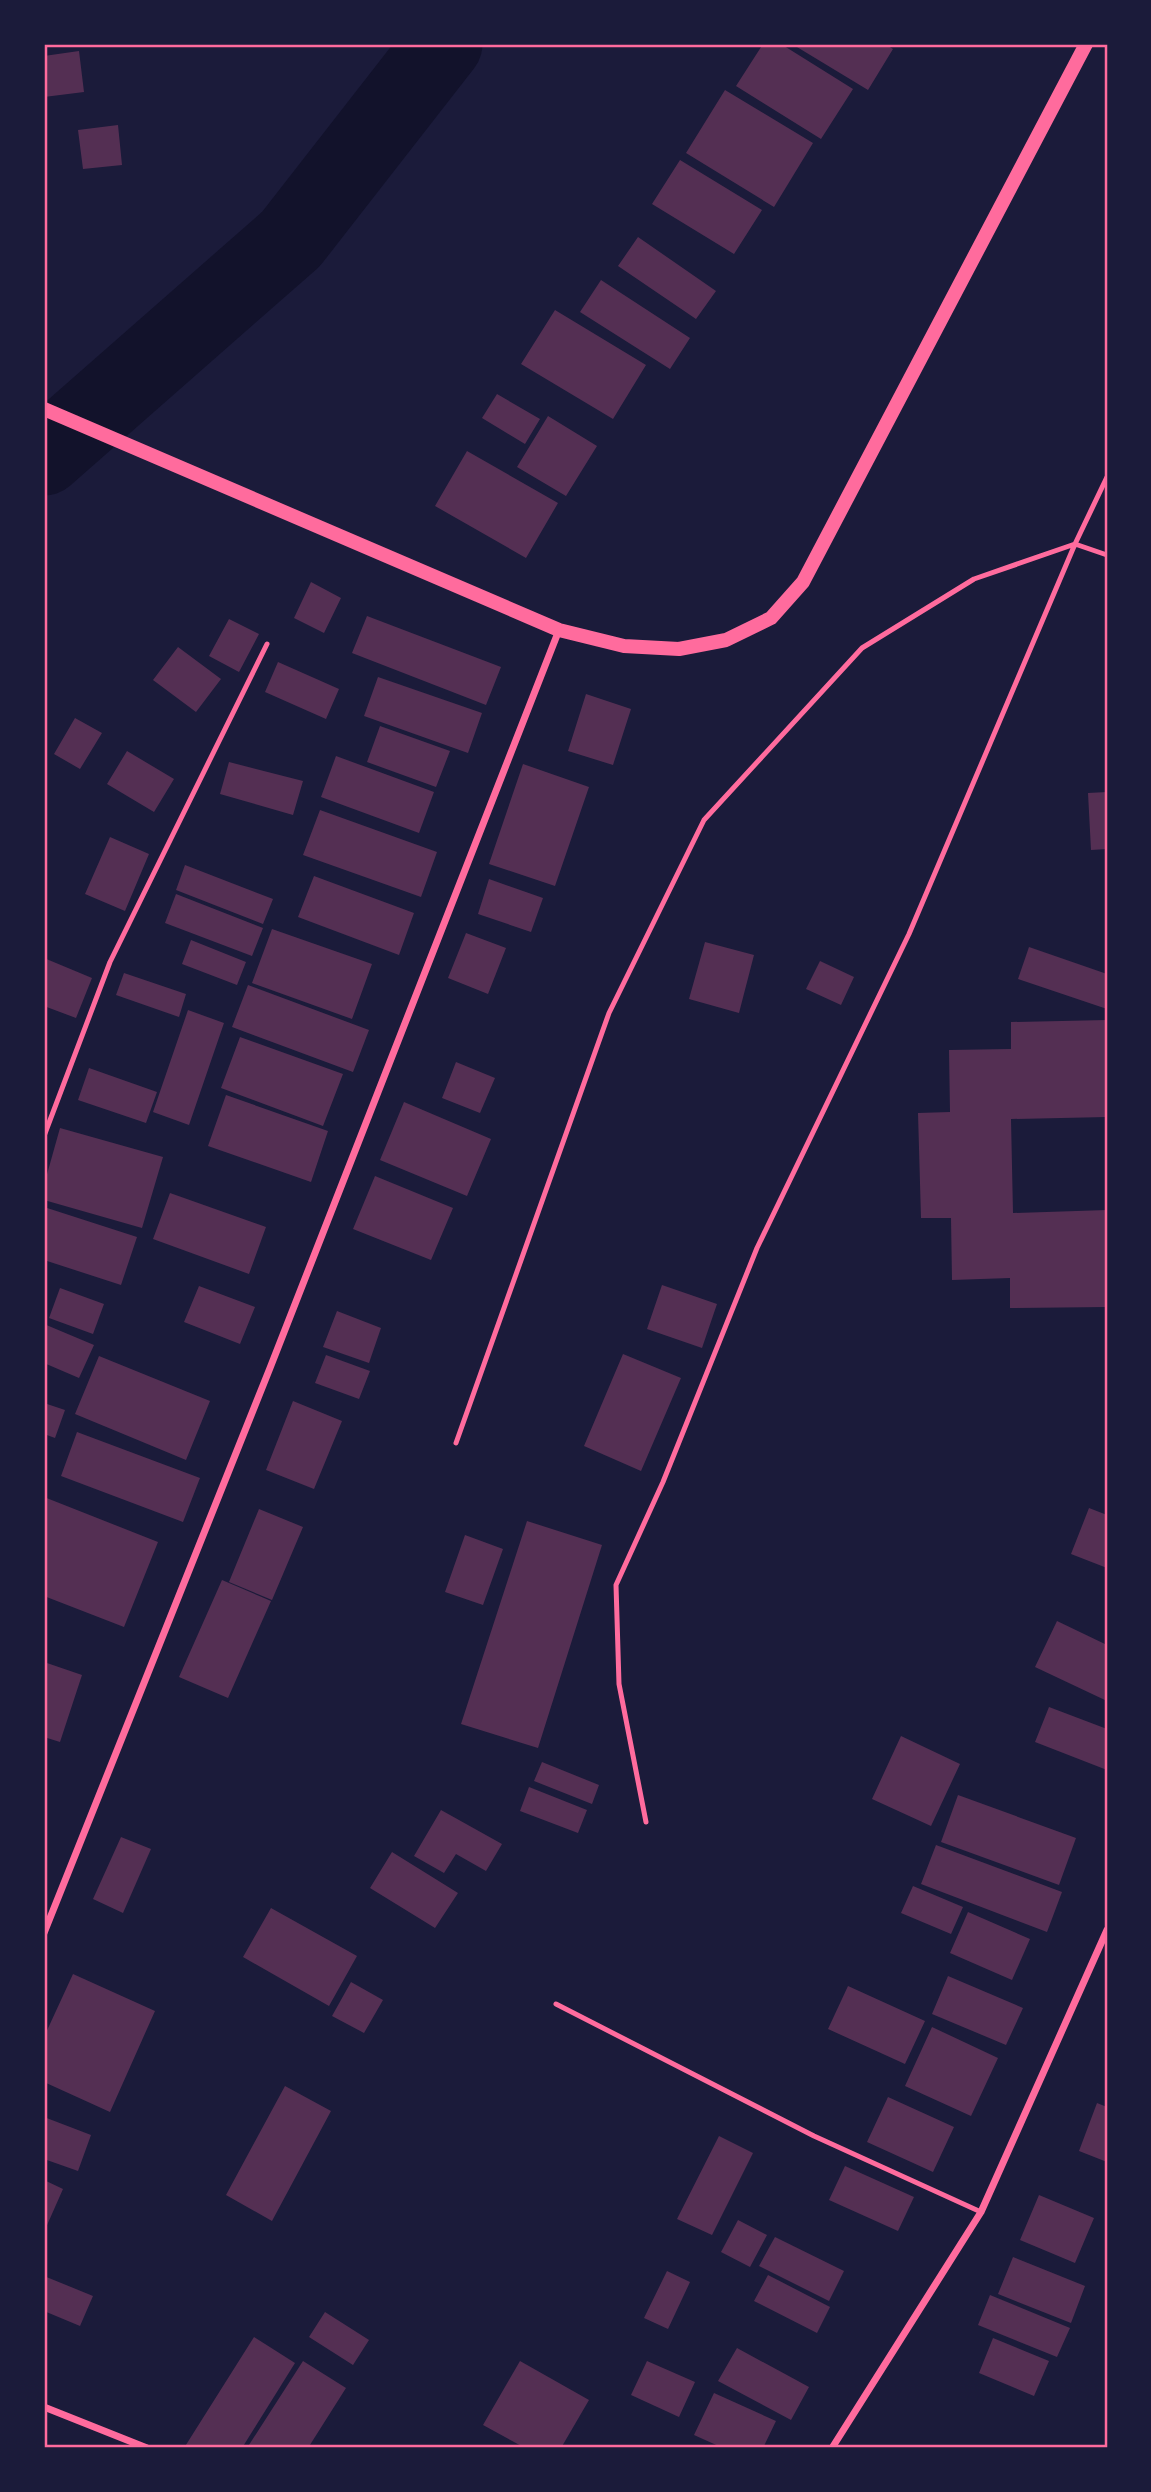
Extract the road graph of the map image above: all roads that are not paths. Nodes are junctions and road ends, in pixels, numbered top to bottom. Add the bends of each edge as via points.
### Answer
1 (1086, 44) edge
2 (44, 409) edge
3 (1107, 478) edge
4 (1074, 544) junction
5 (1107, 555) edge
6 (559, 630) junction
7 (267, 644) dead end
8 (44, 1136) edge
9 (456, 1443) dead end
10 (646, 1822) dead end
11 (1107, 1930) edge
12 (44, 1933) edge
13 (556, 2004) dead end
14 (981, 2212) junction
15 (44, 2407) edge
16 (137, 2445) edge
17 (148, 2448) edge
18 (832, 2448) edge

1 - 6 main road via 803,582 771,618 726,640 678,649 624,646
2 - 6 main road
3 - 4 lane
4 - 5 lane
4 - 9 lane via 974,579 862,648 704,820 609,1013
4 - 10 lane via 909,934 757,1248 663,1482 616,1585 619,1684
6 - 12 street
7 - 8 lane via 110,962
11 - 14 street
13 - 14 lane via 814,2136
14 - 18 street
15 - 16 street
16 - 17 street

